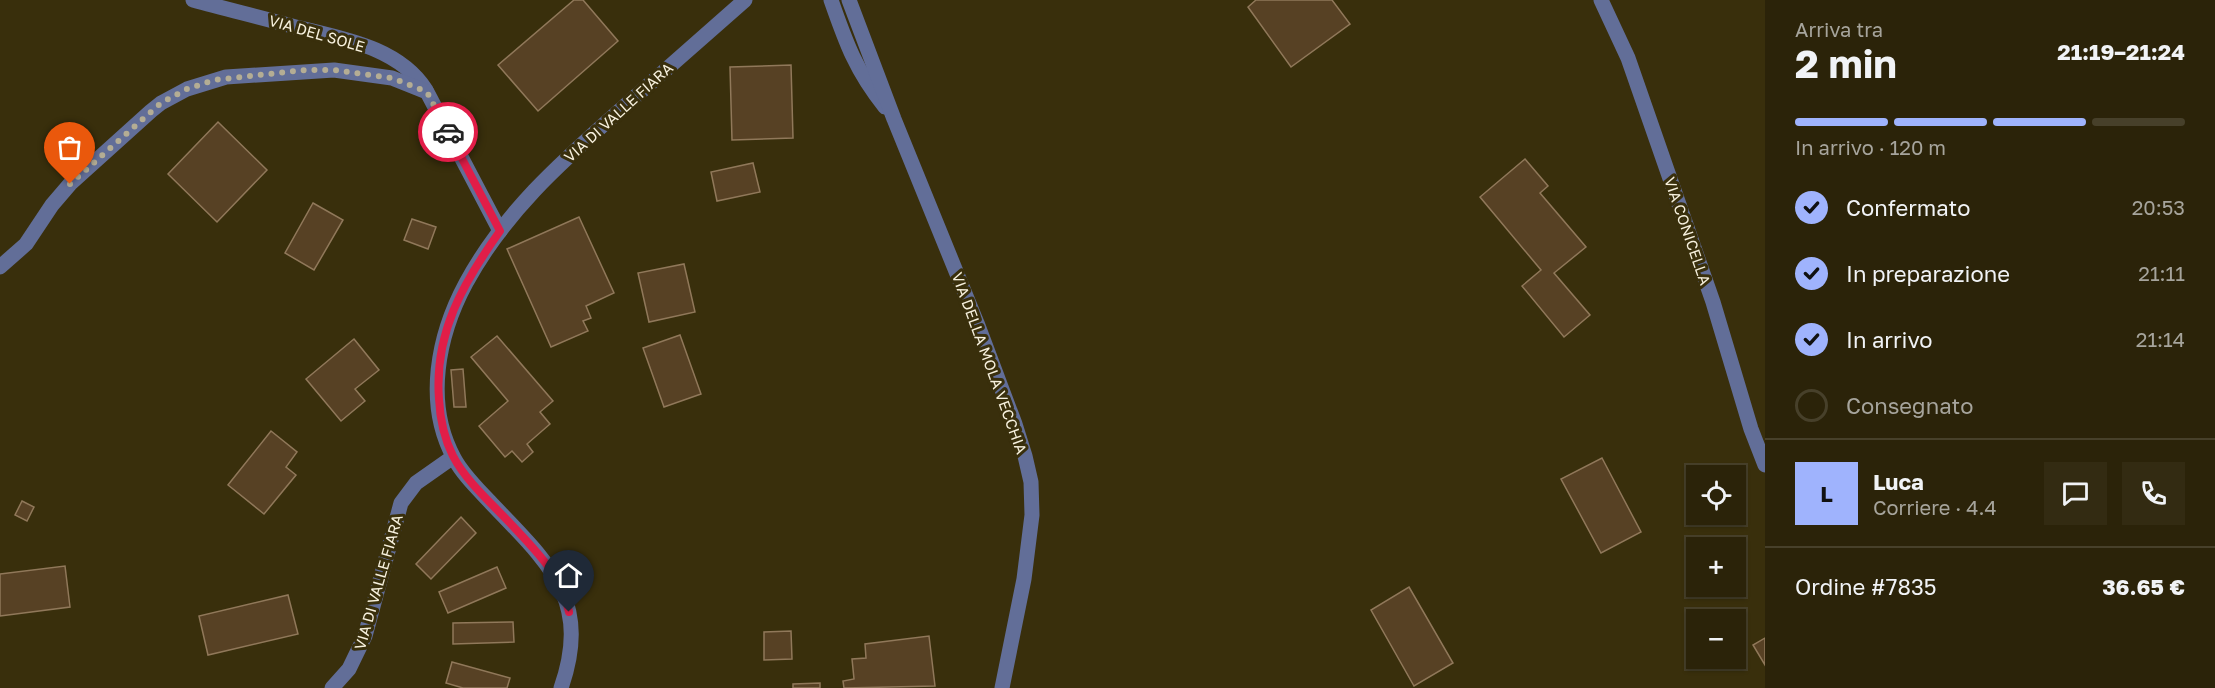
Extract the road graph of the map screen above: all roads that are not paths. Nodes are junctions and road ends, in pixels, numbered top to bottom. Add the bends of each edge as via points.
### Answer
1 (193, 0) edge
2 (745, 0) edge
3 (831, 0) edge
4 (849, 0) edge
5 (1601, 0) edge
6 (427, 92) junction
7 (894, 119) junction
8 (500, 231) junction
9 (0, 267) edge
10 (453, 457) junction
11 (1765, 465) edge
12 (332, 688) edge
13 (561, 688) edge
14 (1002, 688) edge

1 - 6 street, VIA DEL SOLE via 370,48 399,63
2 - 8 street, VIA DI VALLE FIARA via 561,162
3 - 7 street via 863,78
4 - 7 street
5 - 11 street, VIA CONICELLA via 1631,67
6 - 8 street
6 - 9 street via 392,78 334,70 226,77 187,89 151,111 70,184 26,244
7 - 14 street, VIA DELLA MOLA VECCHIA via 1012,414 1030,482 1032,515 1024,579
8 - 10 street, VIA DI VALLE FIARA via 458,299 441,346 440,414
10 - 12 street, VIA DI VALLE FIARA via 416,483 401,503 365,636 349,669
10 - 13 street, VIA DI VALLE FIARA via 545,562 562,588 572,632

